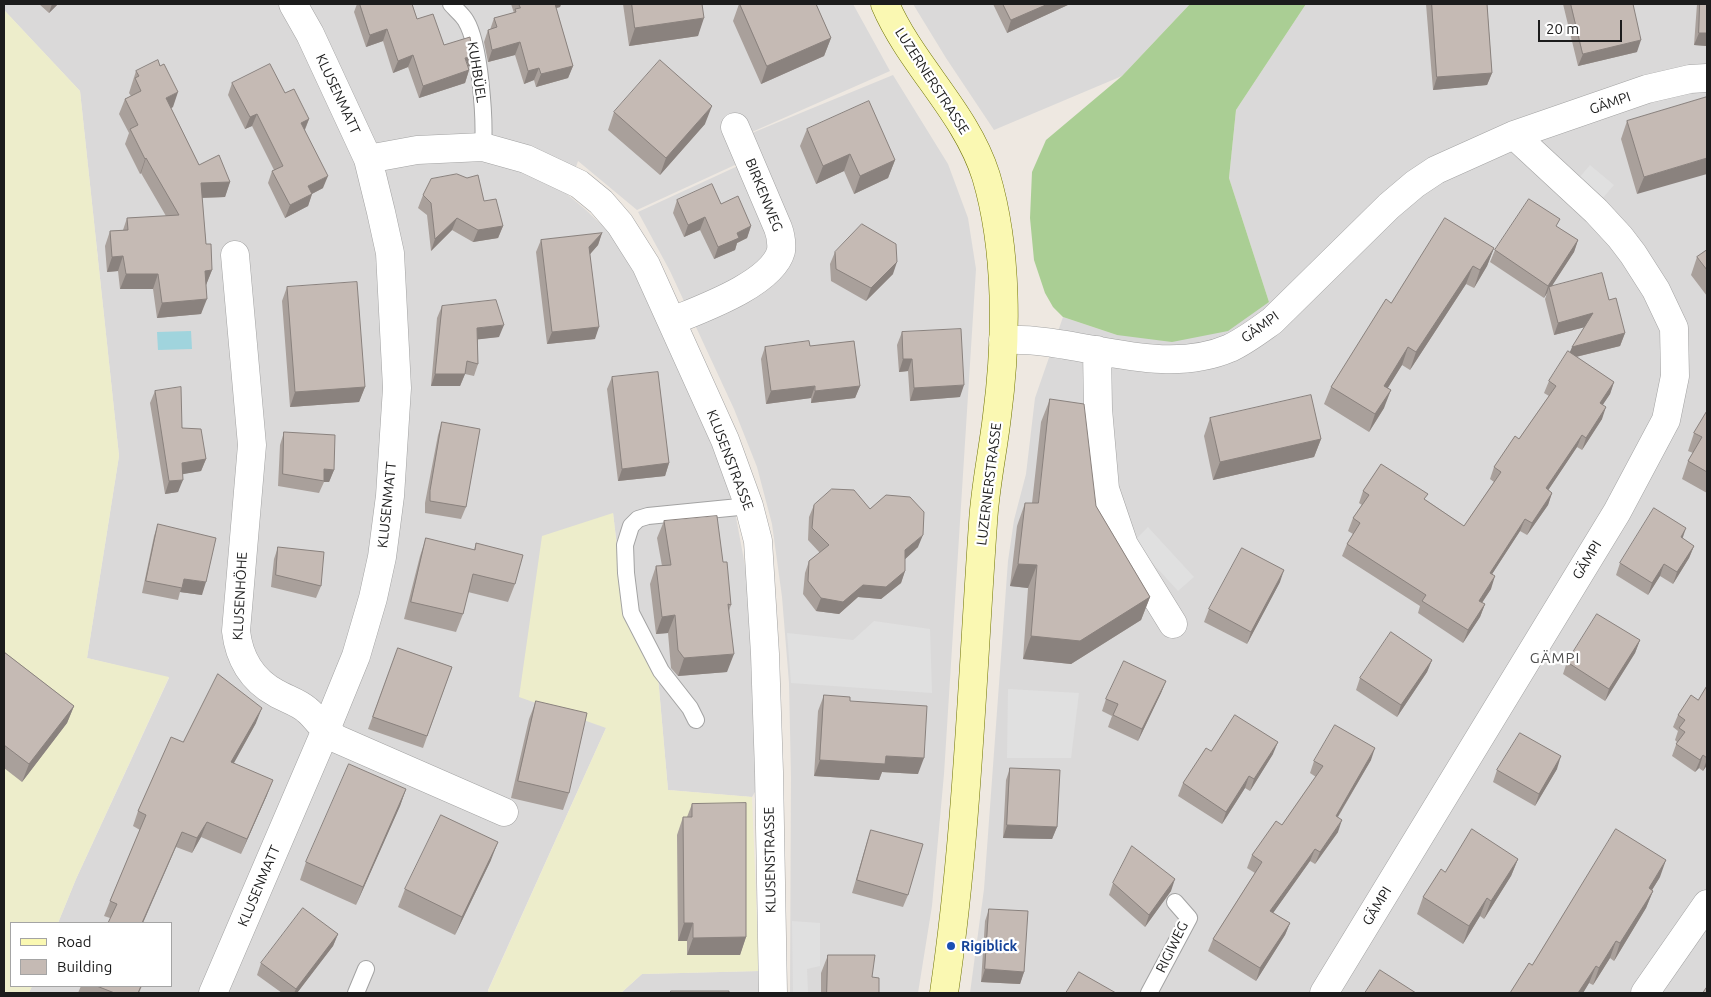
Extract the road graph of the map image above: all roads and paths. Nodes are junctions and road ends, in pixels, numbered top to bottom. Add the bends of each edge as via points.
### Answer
1 (293, 4) edge
2 (450, 4) edge
3 (885, 4) edge
4 (1707, 78) edge
5 (735, 127) dead end
6 (1514, 135) junction
7 (483, 146) junction
8 (368, 159) junction
9 (235, 255) dead end
10 (672, 321) junction
11 (1003, 340) junction
12 (1097, 350) junction
13 (748, 506) junction
14 (1173, 624) dead end
15 (696, 720) dead end
16 (325, 732) junction
17 (504, 812) dead end
18 (1175, 902) dead end
19 (1707, 904) edge
20 (366, 969) dead end
21 (213, 993) edge
22 (356, 993) edge
23 (773, 993) edge
24 (944, 993) edge
25 (1148, 993) edge
26 (1324, 993) edge
27 (1645, 993) edge

1 - 8 street, KLUSENMATT
2 - 7 lane, KUHBÜEL via 466,21 477,53
3 - 11 main road, LUZERNERSTRASSE via 902,37 952,110 985,174 1000,243
4 - 6 street, GÄMPI via 1647,90
5 - 10 street, BIRKENWEG via 778,228 782,240 780,253 754,283
6 - 12 street, GÄMPI via 1436,170 1415,184 1278,315 1242,342 1203,356 1169,360
6 - 26 street, GÄMPI via 1620,237 1656,290 1674,328 1675,376 1666,420 1617,512
7 - 8 street, KLUSENSTRASSE via 417,150
7 - 10 street, KLUSENSTRASSE via 555,172 580,184 601,202 620,224 646,265
8 - 16 street, KLUSENMATT via 390,253 397,388 390,496 373,598 356,656
9 - 16 street, KLUSENHÖHE via 252,445 236,631 238,648 256,680 306,709
10 - 13 street, KLUSENSTRASSE via 725,440
11 - 12 street, GÄMPI via 1034,340
11 - 24 main road, LUZERNERSTRASSE via 983,519 962,842
12 - 14 street via 1098,409 1106,489 1124,545
13 - 15 lane via 638,519 630,526 625,545 631,612 661,671
13 - 23 street, KLUSENSTRASSE via 758,541 765,654
16 - 17 street, KLUSENHÖHE
16 - 21 street, KLUSENMATT
18 - 25 lane, RIGIWEG via 1189,918
19 - 27 street
20 - 22 lane

